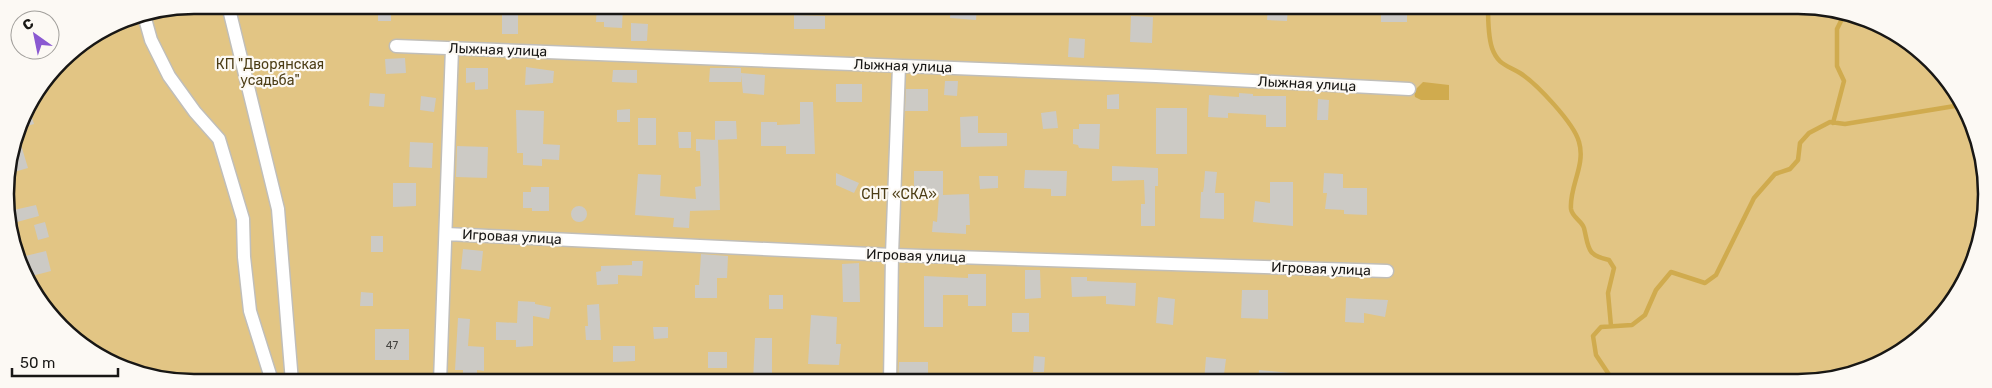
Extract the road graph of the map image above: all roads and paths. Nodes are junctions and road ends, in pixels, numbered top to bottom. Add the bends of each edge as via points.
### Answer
1 (230, 14) edge
2 (146, 20) edge
3 (396, 46) dead end
4 (452, 48) junction
5 (899, 66) junction
6 (1409, 89) dead end
7 (446, 234) junction
8 (892, 256) junction
9 (1387, 271) dead end
10 (270, 374) edge
11 (291, 374) edge
12 (440, 374) edge
13 (890, 374) edge

1 - 11 street via 278,209
2 - 10 street via 151,40 169,76 219,139 243,219 250,311
3 - 4 street, Лыжная улица
4 - 5 street, Лыжная улица
4 - 7 street
5 - 6 street, Лыжная улица
5 - 8 street
7 - 8 street, Игровая улица
7 - 12 street
8 - 9 street, Игровая улица
8 - 13 street

